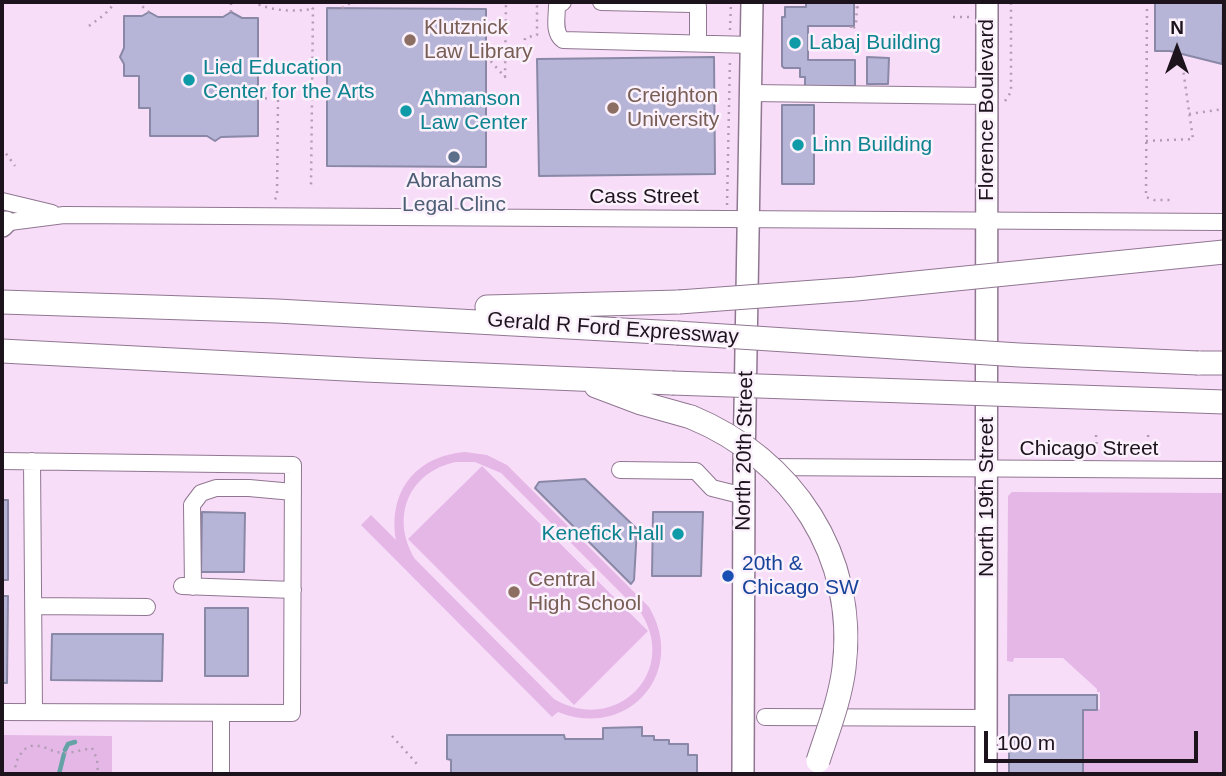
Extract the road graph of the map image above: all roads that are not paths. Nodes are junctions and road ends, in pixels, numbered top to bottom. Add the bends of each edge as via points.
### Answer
1 (563, 2) edge
2 (601, 2) edge
3 (752, 2) edge
4 (987, 2) edge
5 (698, 43) junction
6 (741, 44) junction
7 (751, 93) junction
8 (995, 100) junction
9 (3, 218) edge
10 (750, 218) junction
11 (987, 219) junction
12 (1224, 222) edge
13 (1224, 252) edge
14 (2, 302) edge
15 (277, 311) junction
16 (2, 353) edge
17 (1224, 363) edge
18 (580, 380) junction
19 (1224, 402) edge
20 (2, 461) edge
21 (32, 461) junction
22 (744, 467) junction
23 (986, 469) junction
24 (620, 470) dead end
25 (1224, 470) edge
26 (293, 492) junction
27 (744, 496) junction
28 (293, 590) junction
29 (34, 606) junction
30 (147, 607) dead end
31 (2, 712) edge
32 (34, 712) junction
33 (220, 713) junction
34 (765, 717) dead end
35 (987, 718) junction
36 (816, 768) edge
37 (221, 774) edge
38 (743, 774) edge
39 (986, 774) edge

1 - 5 street via 557,6 556,32 563,40
2 - 5 street via 691,4 698,7
3 - 6 main road, North 20th Street
4 - 8 main road, Florence Boulevard
5 - 6 street
6 - 7 main road, North 20th Street
7 - 8 street
7 - 10 main road, North 20th Street
8 - 11 main road, Florence Boulevard
9 - 10 street, Cass Street
10 - 11 street, Cass Street
10 - 22 main road, North 20th Street
11 - 12 street, Cass Street
11 - 23 main road, North 19th Street
13 - 15 highway, bridge via 679,302
14 - 15 highway, Gerald R Ford Expressway
15 - 17 highway, Gerald R Ford Expressway, bridge via 1006,355
16 - 18 highway
18 - 19 highway, bridge
18 - 36 highway, bridge via 716,428 762,459 815,522 828,548 843,601 845,650 839,694
20 - 21 street
21 - 26 street via 293,465
21 - 29 street
22 - 23 street, Chicago Street
22 - 27 main road, North 20th Street
23 - 25 street, Chicago Street
23 - 35 main road, North 19th Street
24 - 27 street via 696,471 712,488
26 - 28 street
26 - 28 street via 216,488 201,493 192,505 188,587
27 - 38 main road, North 20th Street
28 - 33 street via 292,713
29 - 30 street
29 - 32 street
31 - 32 street
32 - 33 street
33 - 37 street
34 - 35 street
35 - 39 main road, North 19th Street

